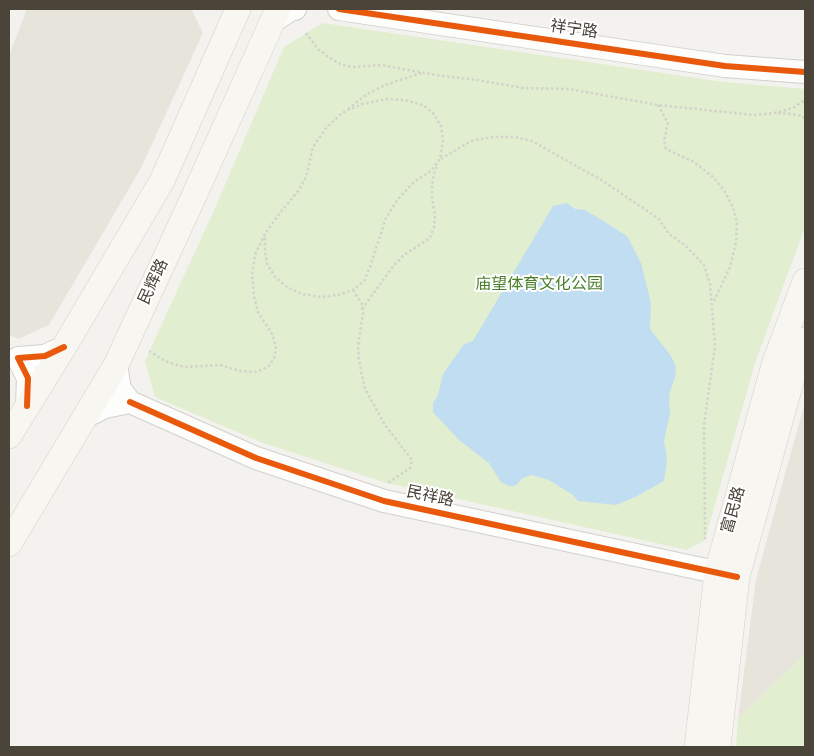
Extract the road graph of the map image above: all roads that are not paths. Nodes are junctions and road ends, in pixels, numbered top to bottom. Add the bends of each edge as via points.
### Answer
1 (238, 9) edge
2 (295, 9) edge
3 (339, 9) edge
4 (275, 15) edge
5 (805, 72) edge
6 (805, 281) edge
7 (805, 340) edge
8 (64, 347) junction
9 (13, 356) edge
10 (116, 365) junction
11 (130, 402) junction
12 (27, 406) junction
13 (85, 417) junction
14 (9, 436) edge
15 (9, 544) edge
16 (727, 574) junction
17 (697, 747) edge
18 (718, 747) edge

1 - 8 main road via 162,182
2 - 4 street
3 - 5 street, 祥宁路 via 725,66
4 - 10 main road, 民辉路
6 - 16 main road, 富民路 via 774,365
7 - 16 main road, 富民路
8 - 9 street via 45,356
8 - 12 main road
9 - 12 street via 28,378
10 - 11 street via 120,389
10 - 13 main road, 民辉路
11 - 13 street via 105,407
11 - 16 street, 民祥路 via 256,458 384,501
12 - 14 main road
13 - 15 main road, 民辉路
16 - 17 main road, 富民路
16 - 18 main road, 富民路

